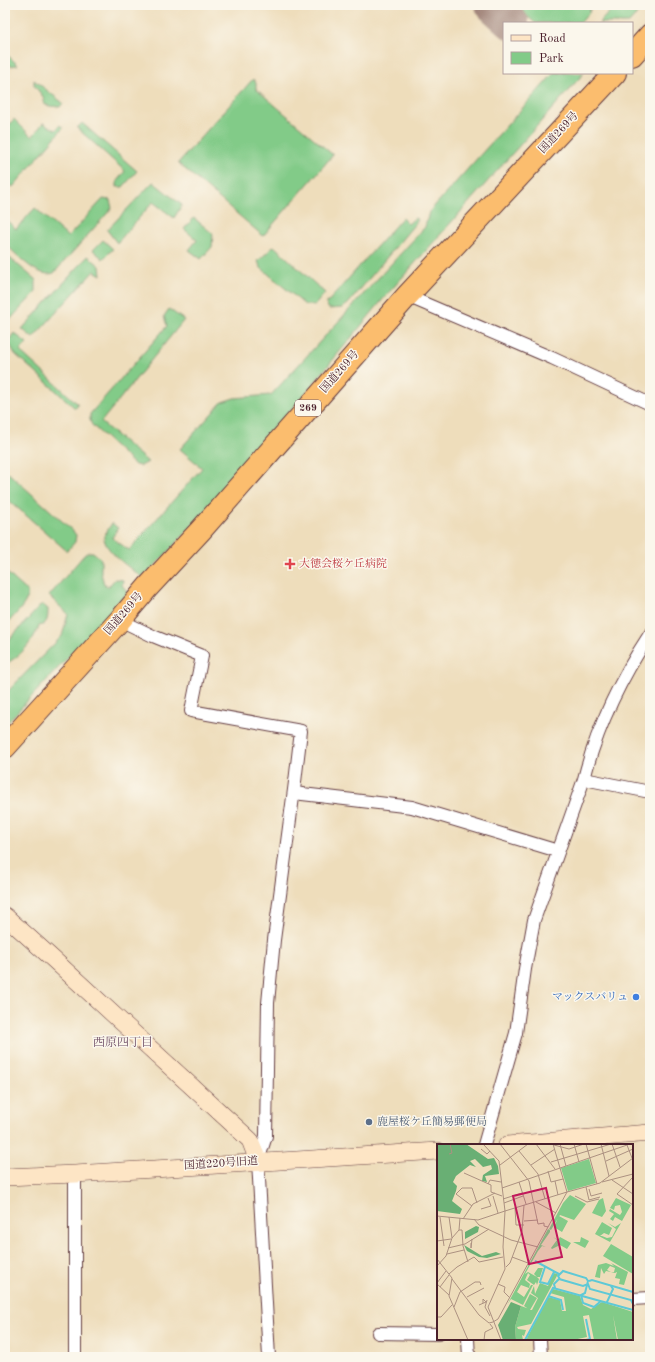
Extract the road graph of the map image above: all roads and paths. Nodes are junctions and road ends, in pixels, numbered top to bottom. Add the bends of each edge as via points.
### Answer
1 (650, 35) edge
2 (633, 54) edge
3 (614, 74) edge
4 (407, 296) junction
5 (650, 404) edge
6 (120, 620) junction
7 (650, 634) edge
8 (5, 746) edge
9 (584, 779) junction
10 (650, 792) edge
11 (294, 793) junction
12 (558, 851) junction
13 (5, 916) edge
14 (650, 1133) edge
15 (484, 1144) edge
16 (520, 1144) edge
17 (437, 1151) edge
18 (258, 1161) junction
19 (75, 1174) junction
20 (5, 1177) edge
21 (650, 1298) edge
22 (633, 1299) edge
23 (378, 1333) dead end
24 (437, 1334) edge
25 (468, 1340) edge
26 (540, 1340) edge
27 (75, 1357) edge
28 (268, 1357) edge
29 (469, 1357) edge
30 (541, 1357) edge

1 - 2 highway
3 - 4 highway, 国道269号 / 269
4 - 5 street via 552,358
4 - 6 highway, 国道269号 / 269
6 - 8 highway, 国道269号 / 269
6 - 11 street via 202,656 191,711 300,731
7 - 9 street via 609,708 589,757
9 - 10 street
9 - 12 street
11 - 12 street via 412,807
11 - 18 street via 274,940 268,1003 266,1136
12 - 15 street via 534,920 516,1033
13 - 18 street via 250,1140
14 - 16 street
17 - 18 street, 国道220号旧道
18 - 19 street, 国道220号旧道
18 - 28 street
19 - 20 street, 国道220号旧道
19 - 27 street
21 - 22 street
23 - 24 street
25 - 29 street
26 - 30 street

